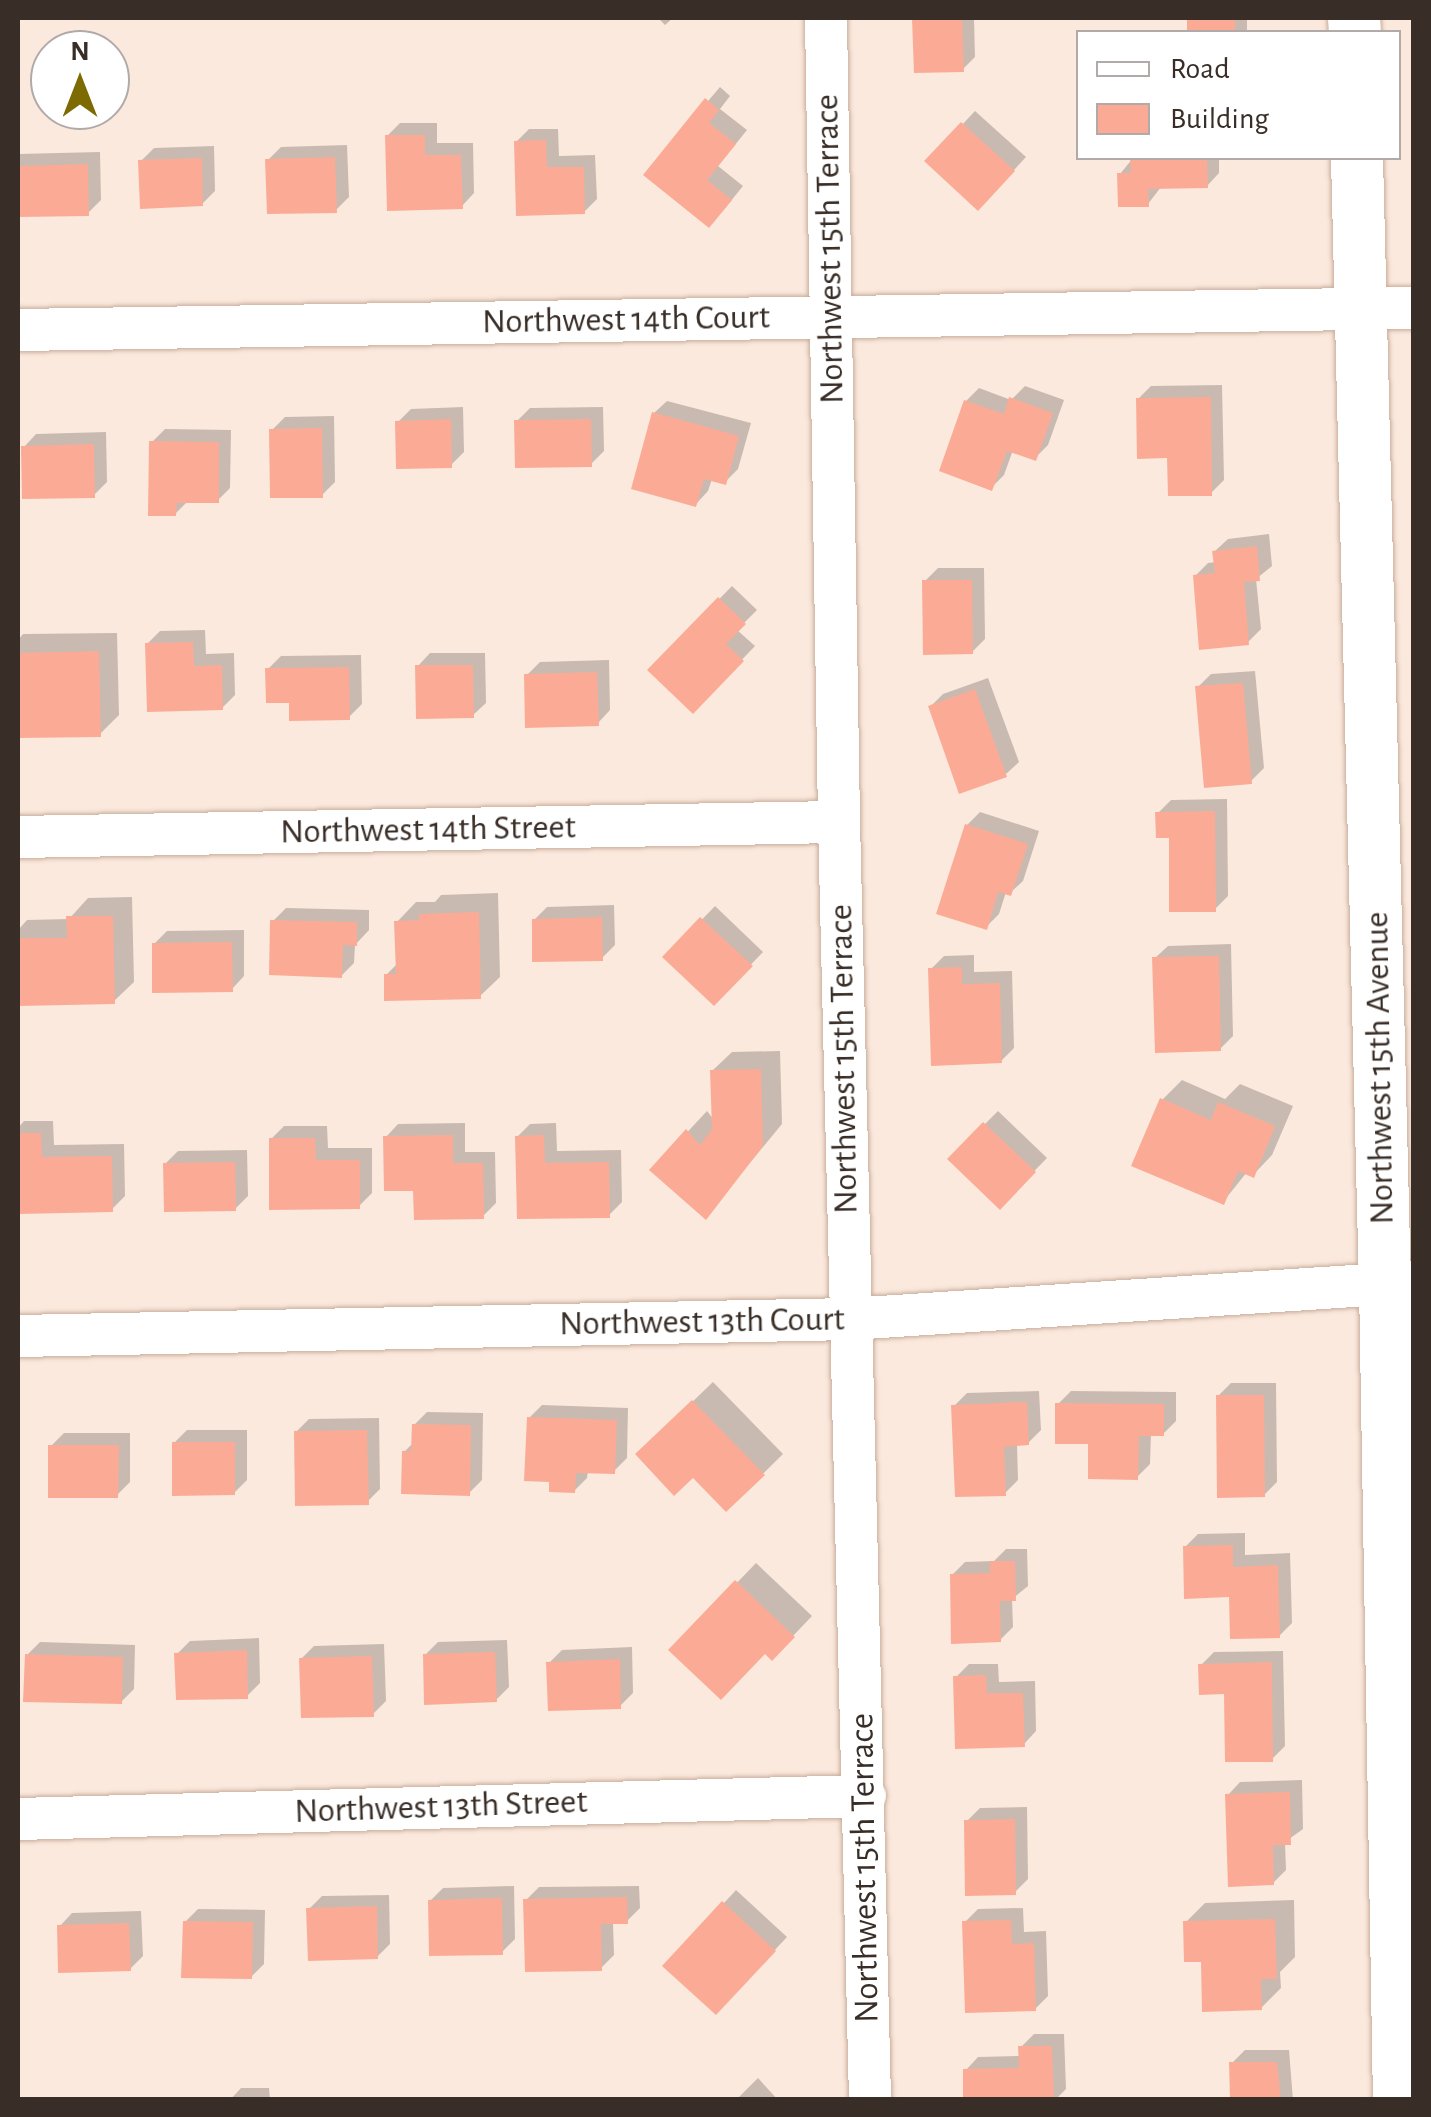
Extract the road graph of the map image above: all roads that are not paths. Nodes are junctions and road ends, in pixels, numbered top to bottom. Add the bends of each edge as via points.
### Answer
1 (826, 18) edge
2 (1358, 160) edge
3 (1360, 308) junction
4 (1414, 308) edge
5 (830, 317) junction
6 (18, 330) edge
7 (838, 822) junction
8 (18, 837) edge
9 (1400, 1283) edge
10 (850, 1319) junction
11 (18, 1336) edge
12 (865, 1796) junction
13 (1403, 1798) edge
14 (18, 1819) edge
15 (870, 2100) edge
16 (1399, 2100) edge

1 - 5 street, Northwest 15th Terrace
2 - 3 street, Northwest 15th Avenue
3 - 4 street, Northwest 14th Court
3 - 5 street, Northwest 14th Court
3 - 9 street, Northwest 15th Avenue
5 - 6 street, Northwest 14th Court
5 - 7 street, Northwest 15th Terrace
7 - 8 street, Northwest 14th Street
7 - 10 street, Northwest 15th Terrace
9 - 10 street, Northwest 13th Court
9 - 13 street, Northwest 15th Avenue
10 - 11 street, Northwest 13th Court
10 - 12 street, Northwest 15th Terrace
12 - 14 street, Northwest 13th Street
12 - 15 street, Northwest 15th Terrace
13 - 16 street, Northwest 15th Avenue

